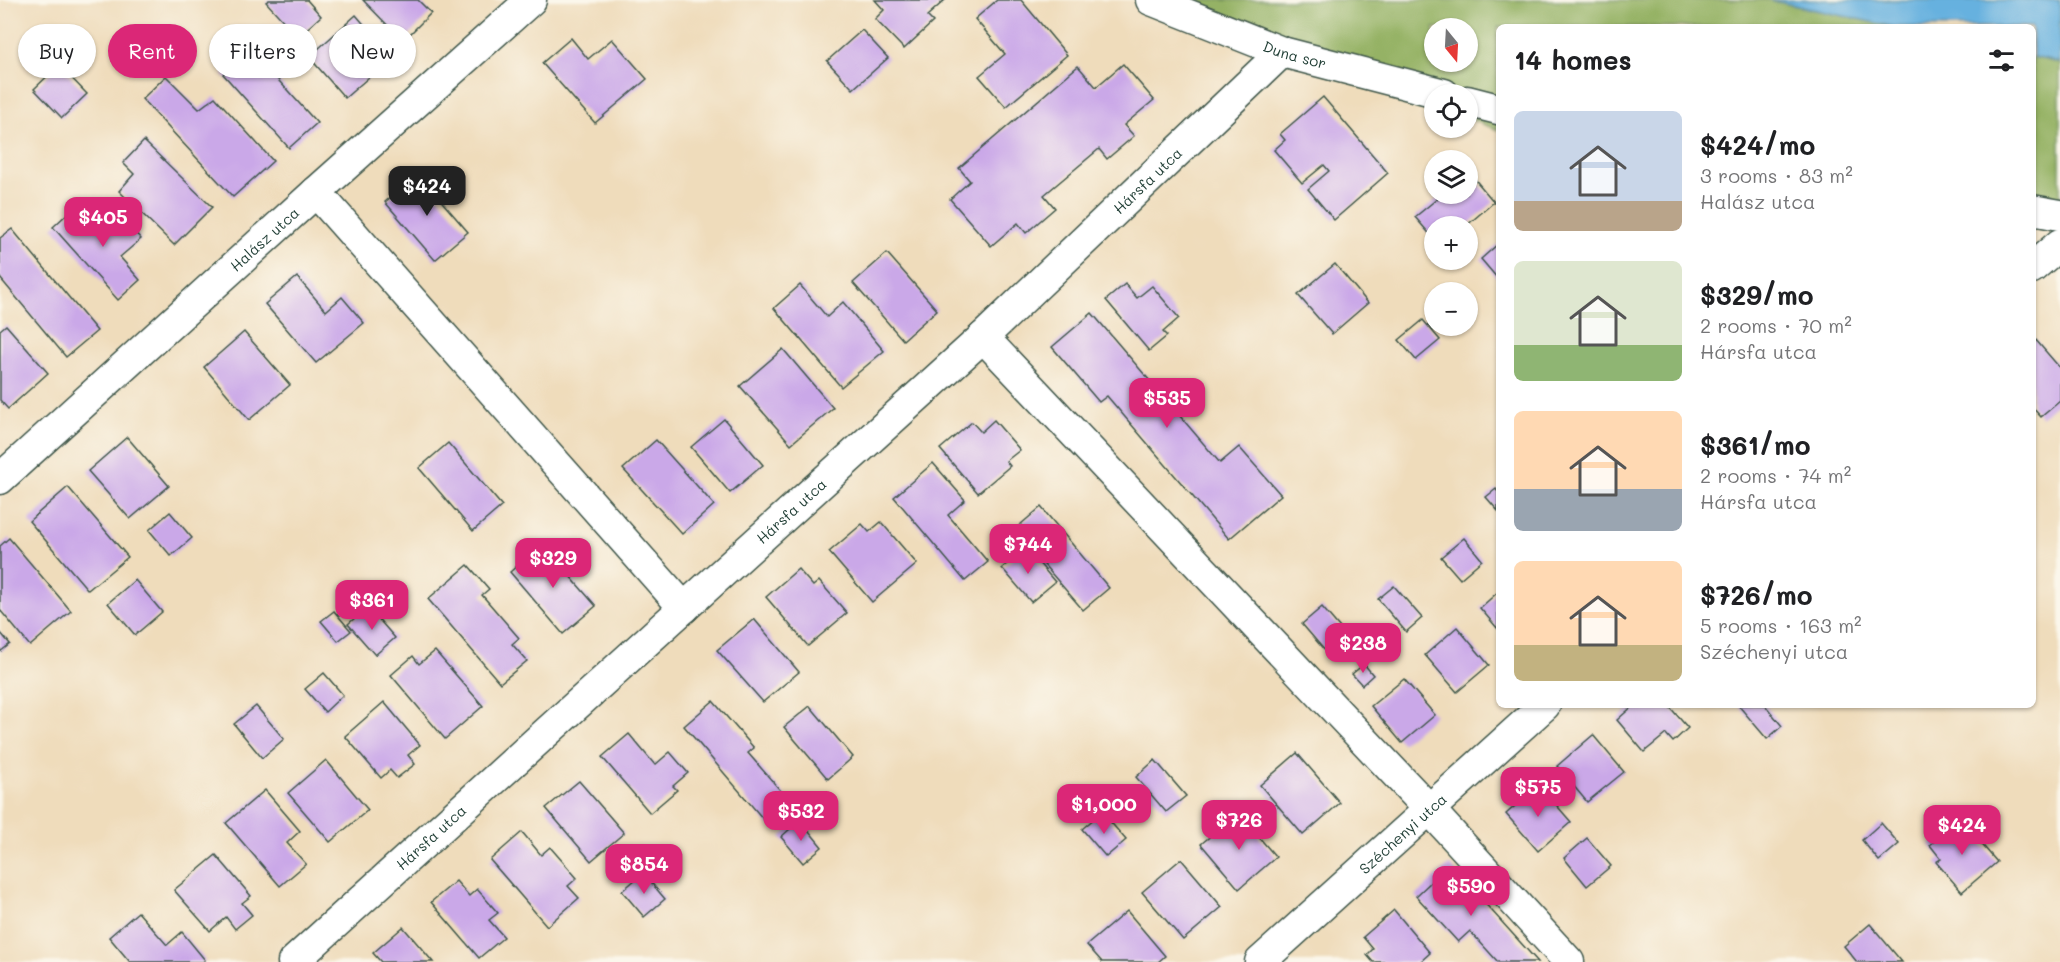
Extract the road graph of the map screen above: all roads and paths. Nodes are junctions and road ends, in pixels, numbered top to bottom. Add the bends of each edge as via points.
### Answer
1 (531, 0) edge
2 (1151, 0) edge
3 (1282, 52) junction
4 (1424, 89) edge
5 (1478, 103) edge
6 (1496, 108) edge
7 (316, 192) junction
8 (2036, 211) edge
9 (2060, 215) edge
10 (2060, 244) edge
11 (2036, 265) edge
12 (983, 337) junction
13 (0, 479) edge
14 (684, 608) junction
15 (1542, 708) edge
16 (1429, 809) junction
17 (293, 962) edge
18 (1260, 962) edge
19 (1569, 962) edge

1 - 7 street, Halász utca
2 - 3 street, Duna sor
3 - 4 street, Duna sor
3 - 12 street, Hársfa utca
5 - 6 street
7 - 13 street, Halász utca
7 - 14 street
8 - 9 street
10 - 11 street
12 - 14 street, Hársfa utca
12 - 16 street
14 - 17 street, Hársfa utca
15 - 16 street, Széchenyi utca
16 - 18 street, Széchenyi utca
16 - 19 street

